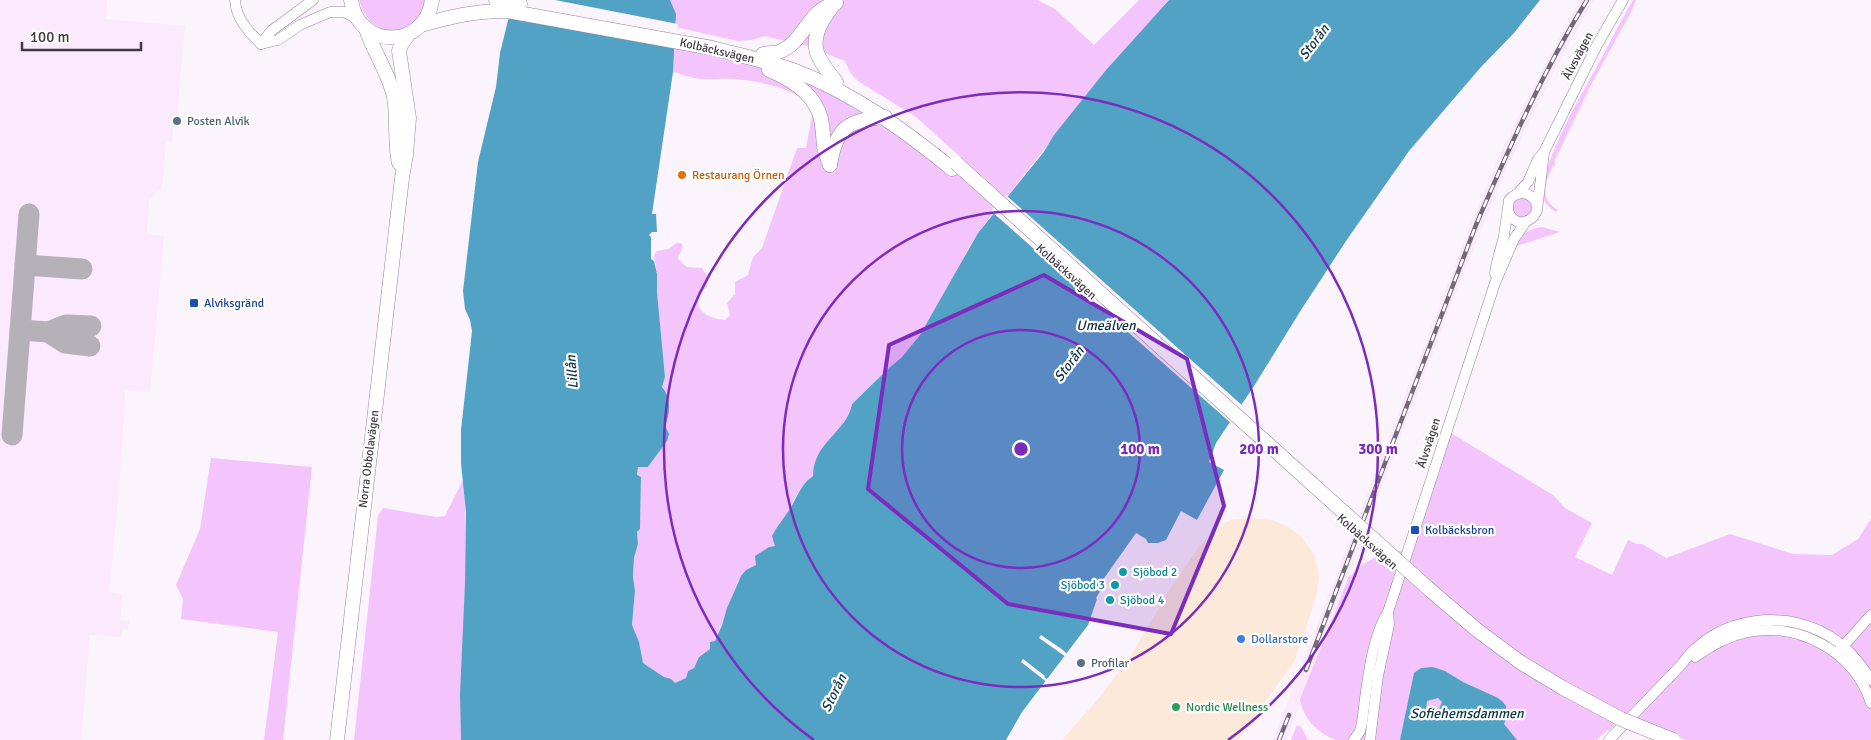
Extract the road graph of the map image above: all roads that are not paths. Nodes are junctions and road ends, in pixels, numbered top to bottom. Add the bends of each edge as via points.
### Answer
1 (234, 0) edge
2 (313, 0) edge
3 (351, 0) edge
4 (432, 0) edge
5 (1623, 0) edge
6 (493, 5) edge
7 (356, 18) junction
8 (422, 25) junction
9 (366, 30) junction
10 (408, 35) junction
11 (261, 44) junction
12 (712, 44) junction
13 (727, 52) junction
14 (763, 54) junction
15 (836, 82) junction
16 (885, 117) junction
17 (1544, 152) junction
18 (954, 166) junction
19 (402, 178) junction
20 (1518, 193) junction
21 (1537, 204) junction
22 (1508, 211) junction
23 (1524, 222) junction
24 (1495, 283) junction
25 (1388, 612) junction
26 (1871, 615) edge
27 (1840, 650) junction
28 (1871, 680) edge
29 (1871, 703) edge
30 (337, 740) edge
31 (1354, 740) edge
32 (1370, 740) edge
33 (1610, 740) edge
34 (1651, 740) edge
35 (1673, 740) edge

1 - 11 main road via 243,24
2 - 11 main road via 271,31
3 - 7 highway
4 - 8 highway
5 - 17 main road, Älvsvägen
6 - 8 highway, Kolbäcksvägen
6 - 12 highway, Kolbäcksvägen via 558,10
7 - 9 highway, Norra Obbolavägen
7 - 11 main road via 344,12 330,12 278,40
8 - 10 highway
9 - 10 highway via 383,37
9 - 19 highway, Norra Obbolavägen via 393,95
10 - 19 highway, Norra Obbolavägen via 399,50 409,118
12 - 13 highway, Kolbäcksvägen
12 - 14 highway, Kolbäcksvägen
13 - 16 highway, Kolbäcksvägen via 793,70
13 - 16 highway via 780,74 810,97 822,120 824,148 830,165 836,140 844,129 858,120
14 - 15 highway, Kolbäcksvägen via 797,64
14 - 15 highway via 779,52 788,46 820,10 836,3 817,30 814,41 821,64
15 - 18 highway, Kolbäcksvägen via 894,114
16 - 18 highway, Kolbäcksvägen
17 - 20 main road, Älvsvägen via 1528,182
17 - 21 main road, Älvsvägen
18 - 34 highway, Kolbäcksvägen via 1459,624 1542,684
18 - 35 highway, Kolbäcksvägen, bridge via 1477,630 1563,688 1621,719
19 - 30 highway, Norra Obbolavägen
20 - 21 main road via 1531,196
20 - 22 main road via 1509,200
21 - 23 main road via 1534,216
22 - 23 main road via 1516,221
22 - 24 main road, Älvsvägen
23 - 24 main road, Älvsvägen
24 - 25 main road, Älvsvägen
25 - 31 main road, Älvsvägen via 1382,621 1362,723
25 - 32 main road, Älvsvägen via 1389,625 1378,676
26 - 27 main road
27 - 28 main road via 1857,660
27 - 29 main road
27 - 33 main road via 1799,634 1776,630 1734,636 1681,665

